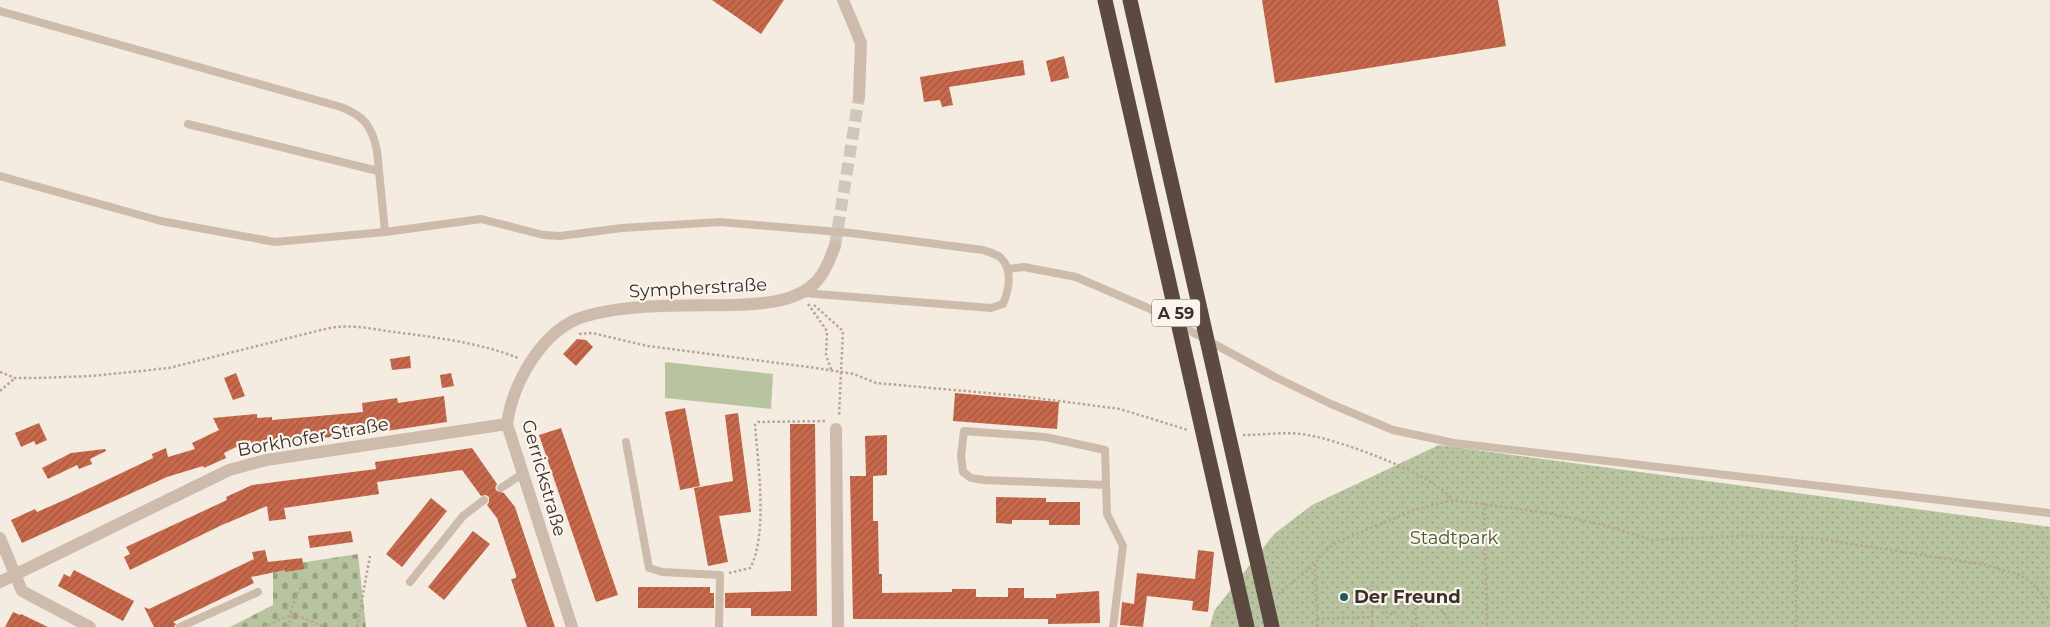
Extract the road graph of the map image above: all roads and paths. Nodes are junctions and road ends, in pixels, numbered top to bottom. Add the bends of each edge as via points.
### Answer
1 (843, 0) edge
2 (1105, 0) edge
3 (1130, 0) edge
4 (0, 10) edge
5 (860, 97) tunnel mouth
6 (188, 124) dead end
7 (378, 171) junction
8 (0, 176) edge
9 (385, 232) junction
10 (835, 246) tunnel mouth
11 (1008, 269) junction
12 (800, 292) junction
13 (563, 328) junction
14 (545, 344) joint
15 (529, 362) junction
16 (0, 372) edge
17 (832, 372) junction
18 (842, 372) junction
19 (15, 378) junction
20 (0, 390) edge
21 (508, 424) junction
22 (837, 425) junction
23 (1192, 430) dead end
24 (1235, 434) dead end
25 (626, 442) dead end
26 (522, 474) junction
27 (1106, 485) junction
28 (501, 488) dead end
29 (484, 500) dead end
30 (1453, 500) junction
31 (1484, 503) junction
32 (2050, 513) edge
33 (1796, 536) junction
34 (0, 538) edge
35 (370, 556) dead end
36 (1315, 564) junction
37 (15, 574) junction
38 (720, 575) junction
39 (304, 580) dead end
40 (0, 582) edge
41 (410, 582) dead end
42 (1372, 585) dead end
43 (258, 592) dead end
44 (1272, 599) dead end
45 (1415, 603) junction
46 (1384, 606) junction
47 (1398, 606) junction
48 (1372, 607) junction
49 (2050, 608) edge
50 (291, 614) junction
51 (1372, 617) junction
52 (1317, 619) junction
53 (1416, 625) junction
54 (90, 627) edge
55 (180, 627) edge
56 (264, 627) edge
57 (287, 627) edge
58 (324, 627) edge
59 (357, 627) edge
60 (572, 627) edge
61 (719, 627) edge
62 (838, 627) edge
63 (1113, 627) edge
64 (1247, 627) edge
65 (1272, 627) edge
66 (1317, 627) edge
67 (1372, 627) edge
68 (1411, 627) edge
69 (1422, 627) edge
70 (1451, 627) edge
71 (1487, 627) edge
72 (1796, 627) edge

1 - 5 street via 861,43
2 - 64 highway, A 59, bridge
3 - 65 highway, A 59, bridge
4 - 7 lane via 357,113 375,138
6 - 7 lane
7 - 9 lane
8 - 9 lane via 161,221 275,242
9 - 11 lane via 481,219 543,235 560,236 622,228 720,222 850,233 983,250 1001,258
10 - 12 street, Sympherstraße via 826,268 814,284
11 - 12 lane via 1003,304 991,308
11 - 32 lane via 1024,266 1076,277 1148,308 1275,377 1393,430 1454,443
12 - 13 street, Sympherstraße via 781,301 760,304 638,307 585,316
12 - 17 path via 827,331 826,355
12 - 18 path via 843,331
13 - 14 street, Sympherstraße
13 - 17 path via 580,335 592,333 648,346
14 - 15 street, Gerrickstraße
15 - 19 path via 500,351 442,339 344,326 169,368 92,376
15 - 21 street, Gerrickstraße via 510,406
16 - 19 path
17 - 18 path
18 - 22 path
18 - 23 path via 876,383 1120,409 1183,430
19 - 20 path
21 - 26 street, Gerrickstraße
21 - 37 street, Borkhofer Straße via 266,460 229,470
22 - 38 path via 758,422 755,425 761,505 756,558 750,568
22 - 62 street
24 - 30 path via 1306,434 1326,439 1399,466 1448,493
25 - 38 lane via 649,568 662,572
26 - 28 lane
26 - 60 street, Gerrickstraße
27 - 27 lane via 1106,450 1045,437 964,431 963,472 971,478
27 - 63 lane via 1107,514 1124,546
29 - 41 lane via 463,516
30 - 31 path
30 - 36 path via 1414,510 1348,537 1330,547
31 - 33 path via 1603,525 1652,540
31 - 71 path
33 - 49 path via 2004,569 2033,584
33 - 72 path
34 - 37 street
35 - 59 path
36 - 44 path
36 - 52 path
37 - 40 street, Borkhofer Straße
37 - 54 street via 22,591
38 - 61 lane
39 - 50 path
42 - 48 path
43 - 55 lane
45 - 47 path
45 - 53 path
45 - 70 path via 1438,608
46 - 47 path via 1389,600
46 - 47 path via 1391,614
46 - 48 path
48 - 51 path
50 - 56 path
50 - 57 path
50 - 58 path
51 - 52 path
51 - 67 path
52 - 66 path
53 - 68 path
53 - 69 path

